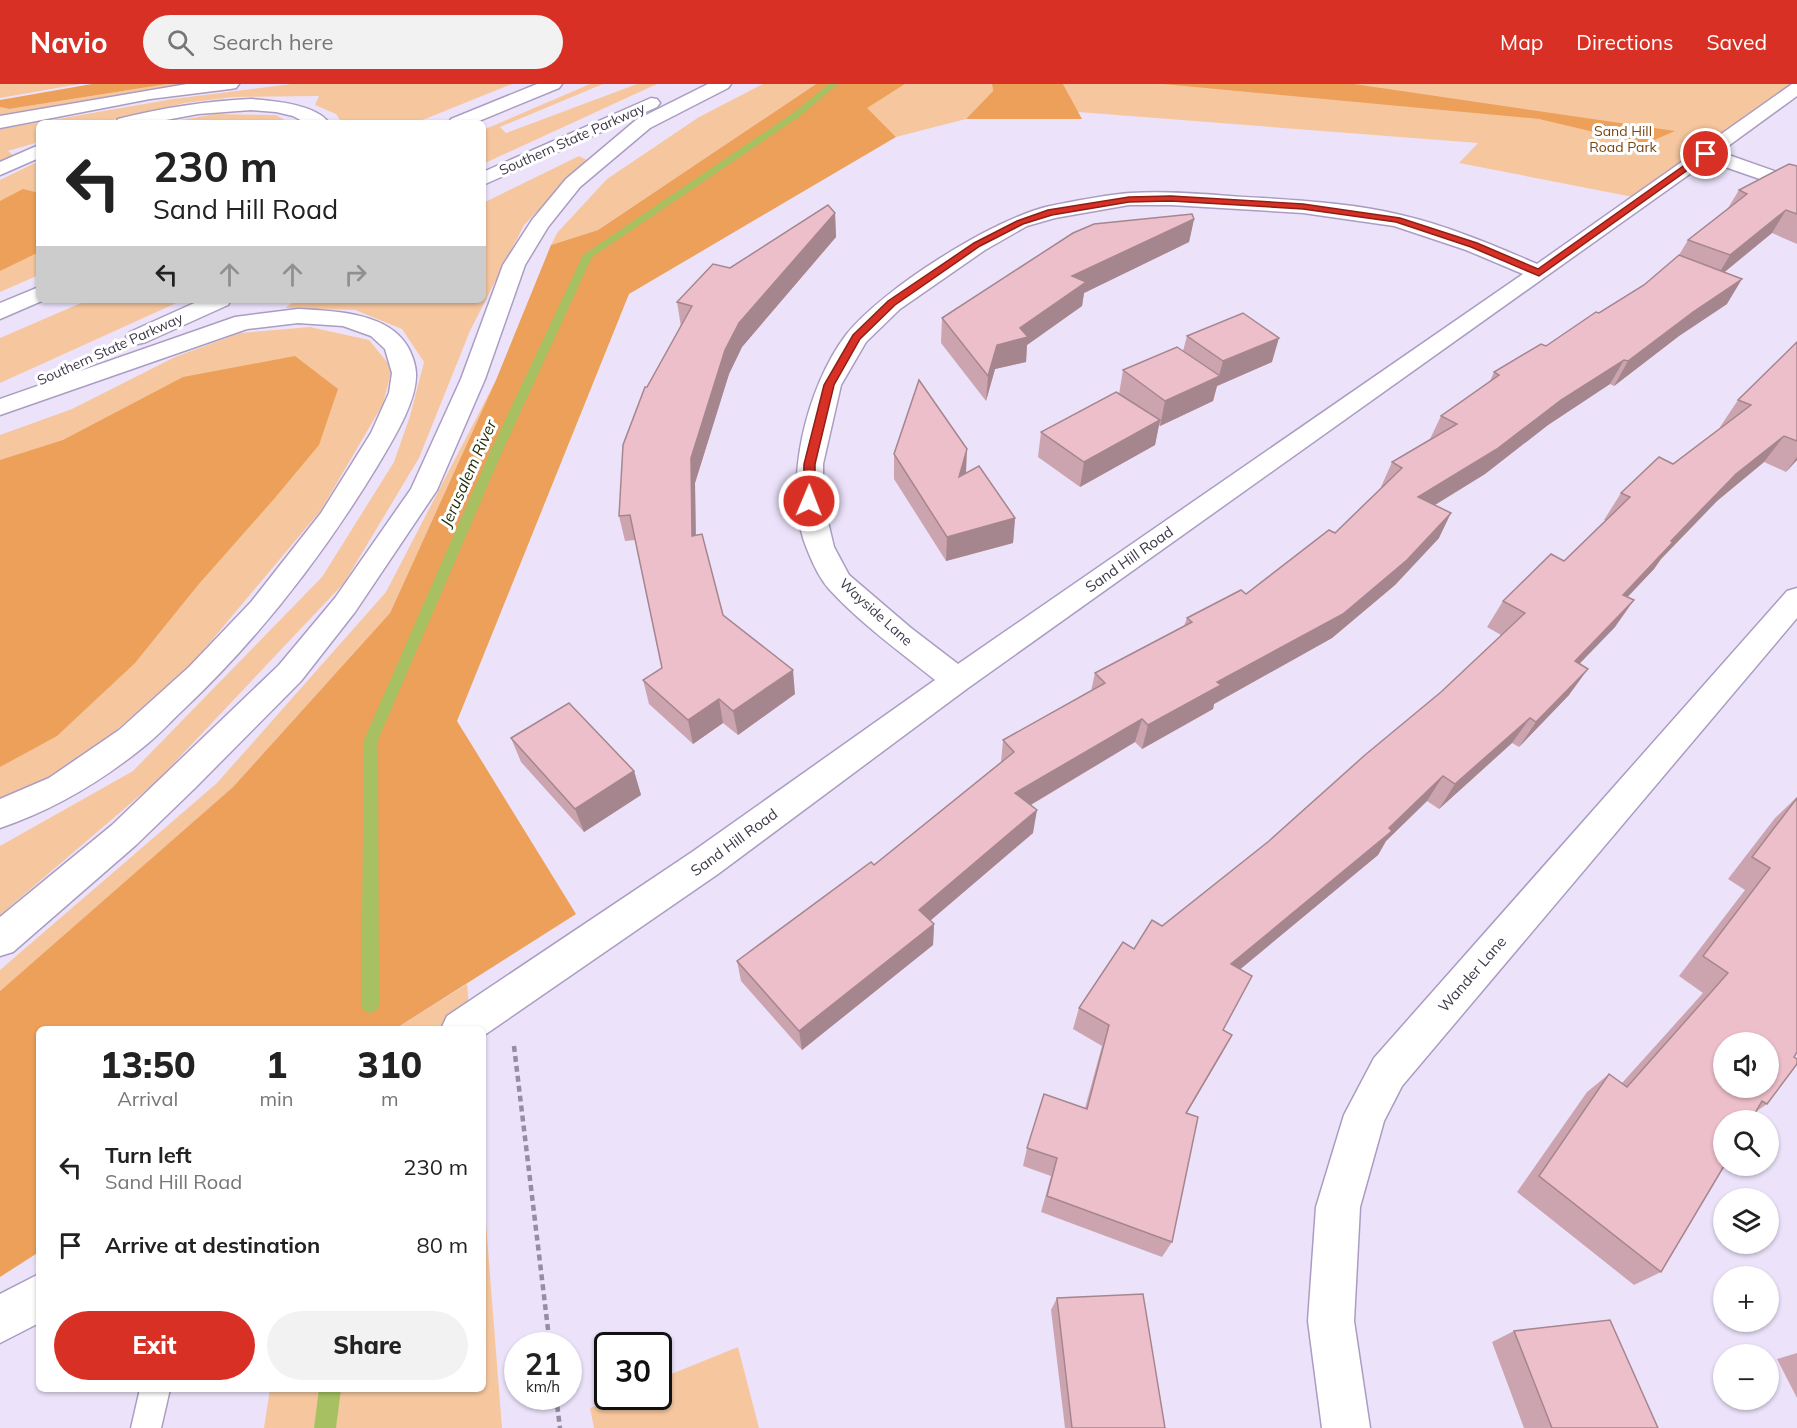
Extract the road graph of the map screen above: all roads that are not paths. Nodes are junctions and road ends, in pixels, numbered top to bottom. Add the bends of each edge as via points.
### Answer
1 (230, 84) edge
2 (553, 84) edge
3 (694, 84) edge
4 (722, 84) edge
5 (1797, 88) edge
6 (141, 120) edge
7 (314, 120) edge
8 (465, 120) edge
9 (0, 122) edge
10 (36, 153) edge
11 (1706, 154) junction
12 (0, 169) edge
13 (486, 178) edge
14 (1797, 186) edge
15 (1539, 273) junction
16 (36, 297) edge
17 (213, 303) edge
18 (0, 313) edge
19 (0, 399) edge
20 (0, 407) edge
21 (1797, 598) edge
22 (957, 680) junction
23 (0, 814) edge
24 (0, 940) edge
25 (466, 1026) edge
26 (36, 1298) edge
27 (0, 1320) edge
28 (154, 1392) edge
29 (146, 1428) edge
30 (1346, 1428) edge

1 - 9 main road via 150,94
2 - 8 main road
3 - 13 main road, Southern State Parkway
4 - 24 main road via 643,124 573,183 539,224 514,265 473,380 424,490 345,605 290,673 183,779 124,835
5 - 11 main road, Sand Hill Road
6 - 7 main road via 213,106 267,105 295,110
10 - 12 main road
11 - 14 main road
11 - 15 main road, Sand Hill Road
15 - 22 main road, Sand Hill Road
15 - 22 main road, Wayside Lane via 1474,245 1397,220 1303,207 1171,199 1118,200 1051,212 977,244 937,271 892,303 856,338 829,385 810,464 809,501 820,547 838,581
16 - 18 main road
17 - 19 main road, Southern State Parkway
20 - 23 main road via 243,322 298,316 346,320 379,331 396,346 404,373 401,393 384,433 331,519 246,625 132,739 61,788
21 - 30 main road, Wander Lane via 1409,1046 1384,1080 1365,1115 1338,1207 1331,1321
22 - 25 main road, Sand Hill Road via 705,863
26 - 27 main road
28 - 29 lane

